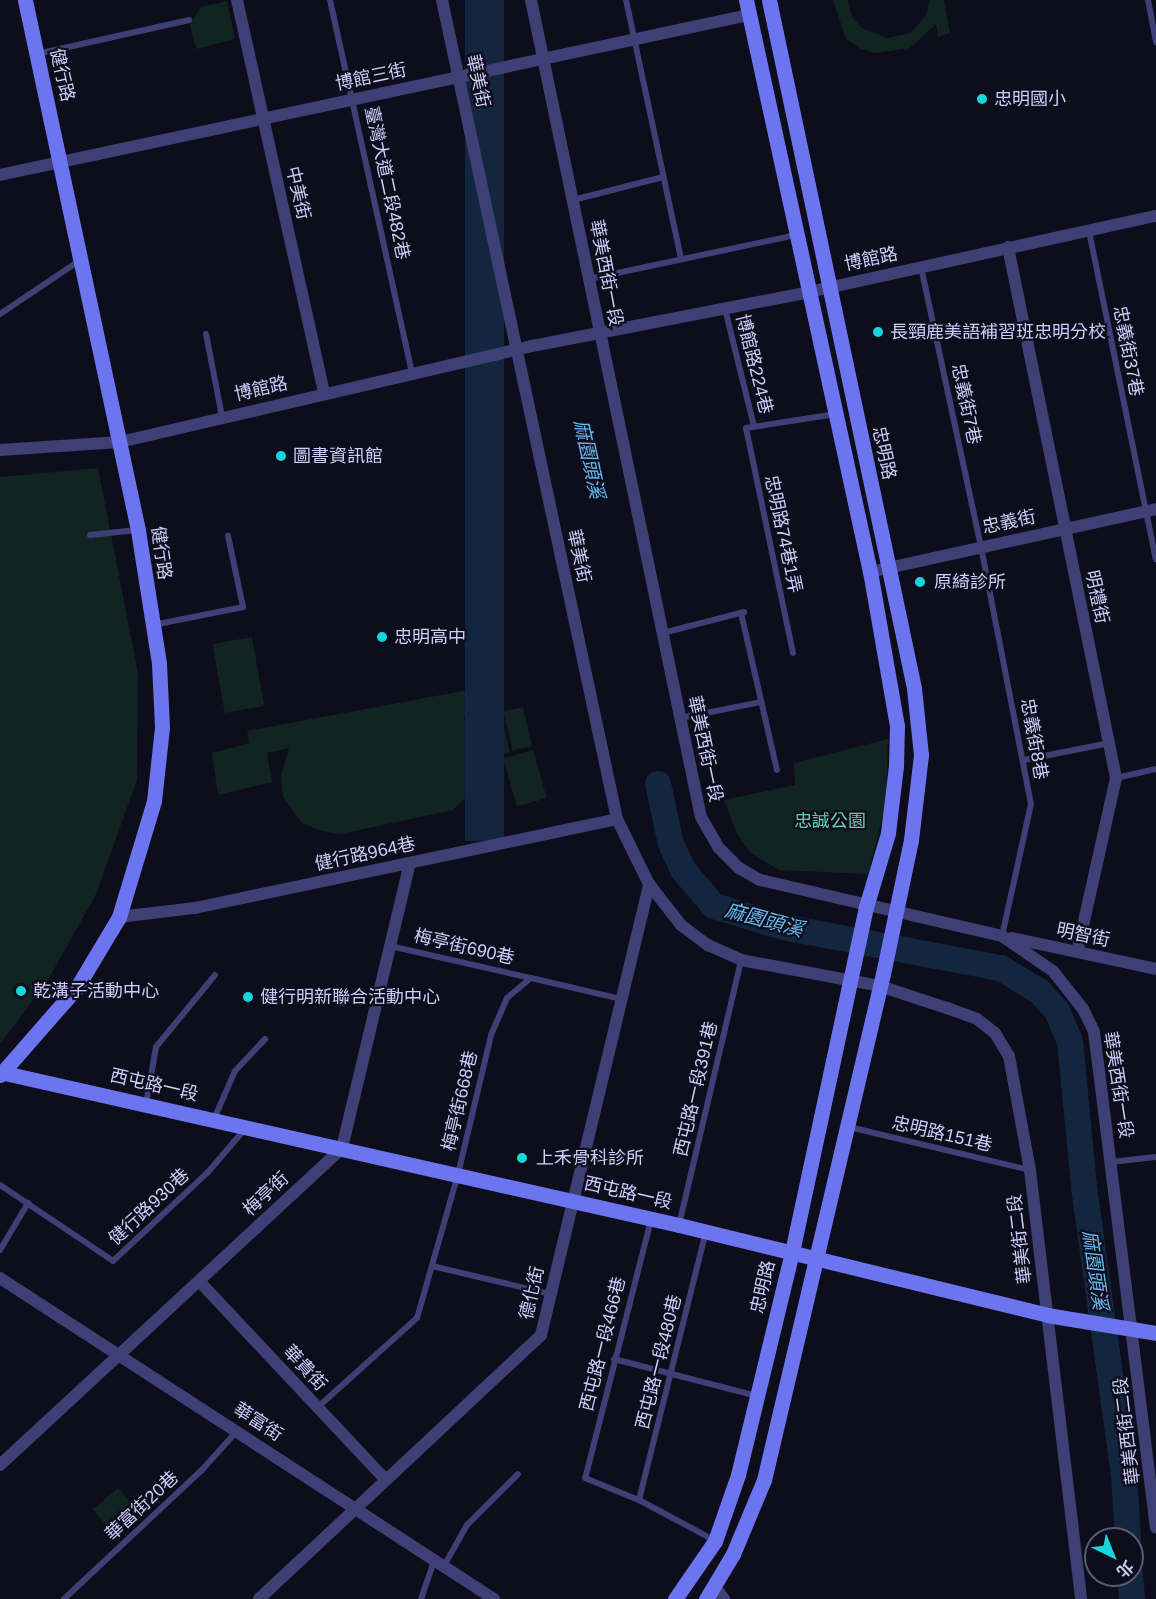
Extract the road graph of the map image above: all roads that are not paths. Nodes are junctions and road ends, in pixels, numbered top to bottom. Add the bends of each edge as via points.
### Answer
1 (25, 0) edge
2 (237, 0) edge
3 (330, 0) edge
4 (442, 0) edge
5 (531, 0) edge
6 (626, 0) edge
7 (769, 0) edge
8 (1148, 0) edge
9 (747, 8) edge
10 (189, 20) dead end
11 (634, 39) junction
12 (1156, 42) edge
13 (37, 54) junction
14 (540, 59) junction
15 (462, 76) junction
16 (353, 99) junction
17 (263, 118) junction
18 (62, 164) junction
19 (0, 175) edge
20 (663, 177) junction
21 (573, 200) junction
22 (1156, 216) edge
23 (1089, 231) junction
24 (797, 234) junction
25 (1008, 248) junction
26 (681, 259) junction
27 (80, 260) junction
28 (921, 267) junction
29 (589, 279) junction
30 (829, 286) junction
31 (809, 292) junction
32 (725, 309) junction
33 (0, 314) edge
34 (206, 334) dead end
35 (597, 334) junction
36 (522, 348) junction
37 (412, 373) junction
38 (324, 393) junction
39 (836, 414) junction
40 (222, 416) junction
41 (754, 426) junction
42 (120, 442) junction
43 (0, 450) edge
44 (1151, 510) edge
45 (1064, 529) junction
46 (138, 530) junction
47 (90, 535) dead end
48 (228, 536) dead end
49 (981, 547) junction
50 (1156, 558) edge
51 (888, 567) junction
52 (870, 572) junction
53 (153, 625) junction
54 (663, 633) junction
55 (793, 653) dead end
56 (761, 702) junction
57 (681, 718) junction
58 (1108, 742) junction
59 (1024, 760) junction
60 (1156, 769) edge
61 (777, 770) dead end
62 (1116, 778) junction
63 (617, 819) junction
64 (410, 863) junction
65 (649, 884) junction
66 (866, 909) junction
67 (894, 914) junction
68 (119, 917) junction
69 (1002, 936) junction
70 (390, 946) junction
71 (1077, 952) junction
72 (741, 960) junction
73 (1156, 969) edge
74 (215, 975) dead end
75 (852, 977) junction
76 (531, 978) junction
77 (881, 980) junction
78 (621, 999) junction
79 (266, 1039) dead end
80 (1, 1072) edge
81 (146, 1104) junction
82 (214, 1119) junction
83 (248, 1126) junction
84 (848, 1127) junction
85 (342, 1148) junction
86 (1156, 1157) edge
87 (1111, 1162) junction
88 (1030, 1170) junction
89 (458, 1174) junction
90 (0, 1185) edge
91 (573, 1200) junction
92 (28, 1203) junction
93 (652, 1218) junction
94 (680, 1225) junction
95 (706, 1232) junction
96 (0, 1250) edge
97 (792, 1252) junction
98 (816, 1258) junction
99 (432, 1266) junction
100 (0, 1278) edge
101 (199, 1281) junction
102 (550, 1294) junction
103 (1047, 1315) junction
104 (1130, 1331) junction
105 (1156, 1333) edge
106 (120, 1354) junction
107 (614, 1359) junction
108 (671, 1376) junction
109 (758, 1396) junction
110 (318, 1407) junction
111 (237, 1430) junction
112 (2, 1459) edge
113 (518, 1474) dead end
114 (386, 1480) junction
115 (639, 1500) junction
116 (357, 1507) junction
117 (1156, 1527) edge
118 (715, 1540) junction
119 (439, 1563) junction
120 (715, 1595) edge
121 (64, 1599) edge
122 (259, 1599) edge
123 (421, 1599) edge
124 (494, 1599) edge
125 (675, 1599) edge
126 (1081, 1599) edge

1 - 13 main road, 健行路
2 - 17 street, 中美街
3 - 16 lane, 臺灣大道二段482巷
4 - 15 street, 華美街
5 - 14 street, 華美西街一段
6 - 11 lane
7 - 30 main road, 忠明路
8 - 12 lane
9 - 11 street, 博館三街
9 - 24 main road
10 - 13 lane
11 - 14 street, 博館三街
11 - 20 lane
13 - 18 main road, 健行路
14 - 15 street, 博館三街
14 - 21 street, 華美西街一段
15 - 16 street, 博館三街
15 - 36 street, 華美街
16 - 17 street, 博館三街
16 - 37 lane, 臺灣大道二段482巷
17 - 18 street, 博館三街
17 - 38 street, 中美街
18 - 19 street, 博館三街
18 - 27 main road, 健行路
20 - 21 lane
20 - 26 lane
21 - 29 street, 華美西街一段
22 - 23 street, 博館路
23 - 25 street, 博館路
23 - 44 lane, 忠義街37巷
24 - 26 lane
24 - 31 main road
25 - 28 street, 博館路
25 - 45 street, 明禮街
26 - 29 lane
27 - 33 lane
27 - 42 main road, 健行路
28 - 30 street, 博館路
28 - 49 lane, 忠義街7巷
29 - 35 street, 華美西街一段
30 - 31 street, 博館路
30 - 51 main road, 忠明路
31 - 32 street, 博館路
31 - 39 main road
32 - 35 street, 博館路
32 - 41 lane, 博館路224巷
34 - 40 lane
35 - 36 street, 博館路
35 - 54 street, 華美西街一段
36 - 37 street, 博館路
36 - 63 street, 華美街
37 - 38 street, 博館路
38 - 40 street, 博館路
39 - 41 lane
39 - 52 main road
40 - 42 street, 博館路
41 - 55 lane, 忠明路74巷1弄 via 746,428
42 - 43 street, 博館路
42 - 46 main road, 健行路
44 - 45 street, 忠義街
44 - 50 lane, 忠義街37巷
45 - 49 street, 忠義街
45 - 58 street, 明禮街
46 - 47 lane
46 - 53 main road, 健行路
48 - 53 lane via 243,607
49 - 51 street, 忠義街
49 - 59 lane, 忠義街8巷
51 - 52 street, 忠義街
51 - 67 main road, 忠明路 via 915,688 921,754 911,840
52 - 66 main road via 897,726 888,833
53 - 68 main road, 健行路 via 162,727 154,801
54 - 56 lane via 743,612
54 - 57 street, 華美西街一段
56 - 57 lane
56 - 61 lane
57 - 66 street, 華美西街一段 via 701,817 718,847 739,868 760,880
58 - 59 lane
58 - 62 street, 明禮街
59 - 69 lane, 忠義街8巷 via 1031,804
60 - 62 lane
62 - 71 street, 明禮街
63 - 64 street, 健行路964巷
63 - 65 street, 華美街
64 - 68 street, 健行路964巷 via 195,908
64 - 70 street
65 - 72 street, 華美街 via 681,925 708,945
65 - 78 street, 德化街
66 - 67 street, 華美西街一段
66 - 75 main road, 忠明路
67 - 69 street, 華美西街一段
67 - 77 main road, 忠明路
68 - 80 main road, 健行路 via 77,987
69 - 71 street, 明智街
69 - 87 street, 華美西街一段 via 1053,970 1083,1009 1094,1032
70 - 76 lane, 梅亭街690巷
70 - 85 street
71 - 73 street, 明智街
72 - 75 street, 華美街
72 - 94 lane, 西屯路一段391巷
74 - 81 lane via 156,1047
75 - 77 street, 華美街二段
75 - 97 main road, 忠明路
76 - 78 lane, 梅亭街690巷
76 - 89 lane, 梅亭街668巷 via 507,998 491,1035
77 - 84 main road
77 - 88 street, 華美街二段 via 977,1019 994,1033 1009,1056
78 - 91 street, 德化街
79 - 82 lane via 235,1071
80 - 81 main road, 西屯路一段
81 - 82 main road, 西屯路一段
82 - 83 main road, 西屯路一段
83 - 85 main road, 西屯路一段
83 - 92 lane, 健行路930巷 via 208,1172 113,1261
84 - 88 lane, 忠明路151巷
84 - 98 main road
85 - 89 main road, 西屯路一段
85 - 101 street, 梅亭街
86 - 87 lane
87 - 104 street, 華美西街一段
88 - 103 street, 華美街二段
89 - 91 main road, 西屯路一段
89 - 99 lane, 梅亭街668巷
90 - 92 lane, 健行路930巷
91 - 93 main road, 西屯路一段
91 - 102 street, 德化街
92 - 96 lane
93 - 94 main road, 西屯路一段
93 - 107 lane, 西屯路一段466巷
94 - 95 main road, 西屯路一段
95 - 97 main road, 西屯路一段
95 - 108 lane, 西屯路一段480巷
97 - 98 main road, 西屯路一段
97 - 109 main road, 忠明路
98 - 103 main road, 西屯路一段
98 - 120 main road via 764,1480
99 - 102 lane
99 - 110 lane, 梅亭街668巷 via 417,1318
100 - 106 street, 華富街
101 - 106 street, 梅亭街
101 - 110 street, 華貴街
102 - 114 street, 德化街 via 541,1335
103 - 104 main road, 西屯路一段
103 - 126 street, 華美街二段
104 - 105 main road, 西屯路一段
104 - 117 street, 華美西街二段
106 - 111 street, 華富街
106 - 112 street, 梅亭街
107 - 108 lane
107 - 115 lane, 西屯路一段466巷 via 585,1478
108 - 109 lane
108 - 115 lane, 西屯路一段480巷
109 - 118 main road, 忠明路 via 738,1475
110 - 114 street, 華貴街
111 - 116 street, 華富街
111 - 121 lane, 華富街20巷 via 201,1472
113 - 119 lane via 467,1525
114 - 116 street, 德化街
115 - 118 lane
116 - 119 street, 華富街
116 - 122 street, 德化街
118 - 125 main road, 忠明路
119 - 123 lane
119 - 124 street, 華富街

